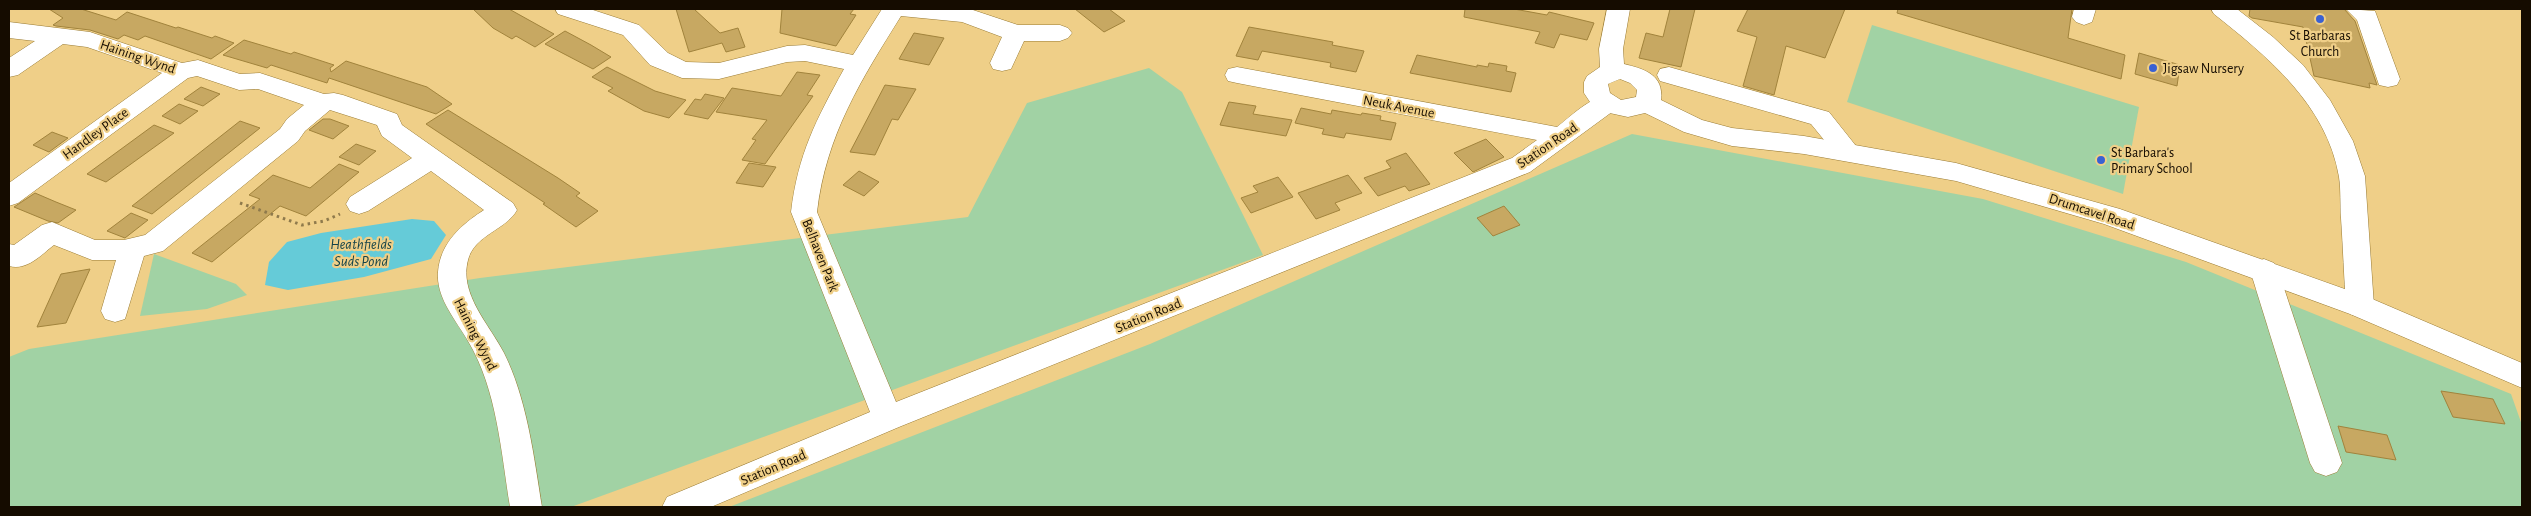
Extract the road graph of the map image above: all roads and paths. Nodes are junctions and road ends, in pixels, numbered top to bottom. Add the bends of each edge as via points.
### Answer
1 (566, 9) edge
2 (893, 9) edge
3 (904, 9) edge
4 (1618, 9) edge
5 (2222, 9) edge
6 (2356, 9) edge
7 (9, 30) edge
8 (1016, 33) junction
9 (1060, 33) dead end
10 (56, 38) junction
11 (1002, 63) dead end
12 (859, 64) junction
13 (9, 69) edge
14 (181, 72) junction
15 (1613, 72) junction
16 (1237, 75) dead end
17 (1668, 75) dead end
18 (2388, 79) dead end
19 (322, 102) junction
20 (1607, 103) junction
21 (1646, 103) junction
22 (1560, 136) junction
23 (1847, 151) junction
24 (430, 158) junction
25 (216, 194) junction
26 (9, 196) edge
27 (360, 204) joint
28 (133, 248) junction
29 (9, 254) edge
30 (2264, 270) junction
31 (2360, 306) junction
32 (115, 311) dead end
33 (2522, 376) edge
34 (888, 418) junction
35 (2326, 463) dead end
36 (526, 507) edge
37 (678, 507) edge

1 - 12 street via 631,30 659,59 682,70 719,71 786,54 805,54
2 - 12 street, Belhaven Park
3 - 8 street via 966,15
4 - 15 street via 1611,49
5 - 31 street via 2294,71 2318,100 2340,141 2352,176
6 - 18 street via 2367,16
7 - 10 street, Haining Wynd
8 - 9 street
8 - 11 street
10 - 13 street
10 - 14 street, Haining Wynd via 90,40
12 - 34 street, Belhaven Park via 824,127 808,180 804,212
14 - 19 street, Haining Wynd via 198,68 239,82 260,81
14 - 26 street, Handley Place
15 - 20 street via 1596,82 1596,93
15 - 21 street via 1630,73 1646,82 1651,95
16 - 22 street, Neuk Avenue
17 - 23 street via 1820,118
19 - 24 street, Haining Wynd via 334,101 388,120 391,130
19 - 25 street via 289,135
20 - 21 street via 1625,109
20 - 22 street, Station Road
21 - 23 street, Drumcavel Road via 1716,133
22 - 34 street, Station Road via 1520,165
23 - 30 street, Drumcavel Road via 1956,172 2044,196
24 - 27 street
24 - 36 street, Haining Wynd via 504,210 474,230 456,250 451,272 457,298 481,338 503,390
25 - 27 path via 302,225 324,221
25 - 28 street via 153,244
28 - 29 street via 92,250 52,232 17,258
28 - 32 street
30 - 31 street, Drumcavel Road
30 - 35 street
31 - 33 street, Drumcavel Road
34 - 37 street, Station Road

